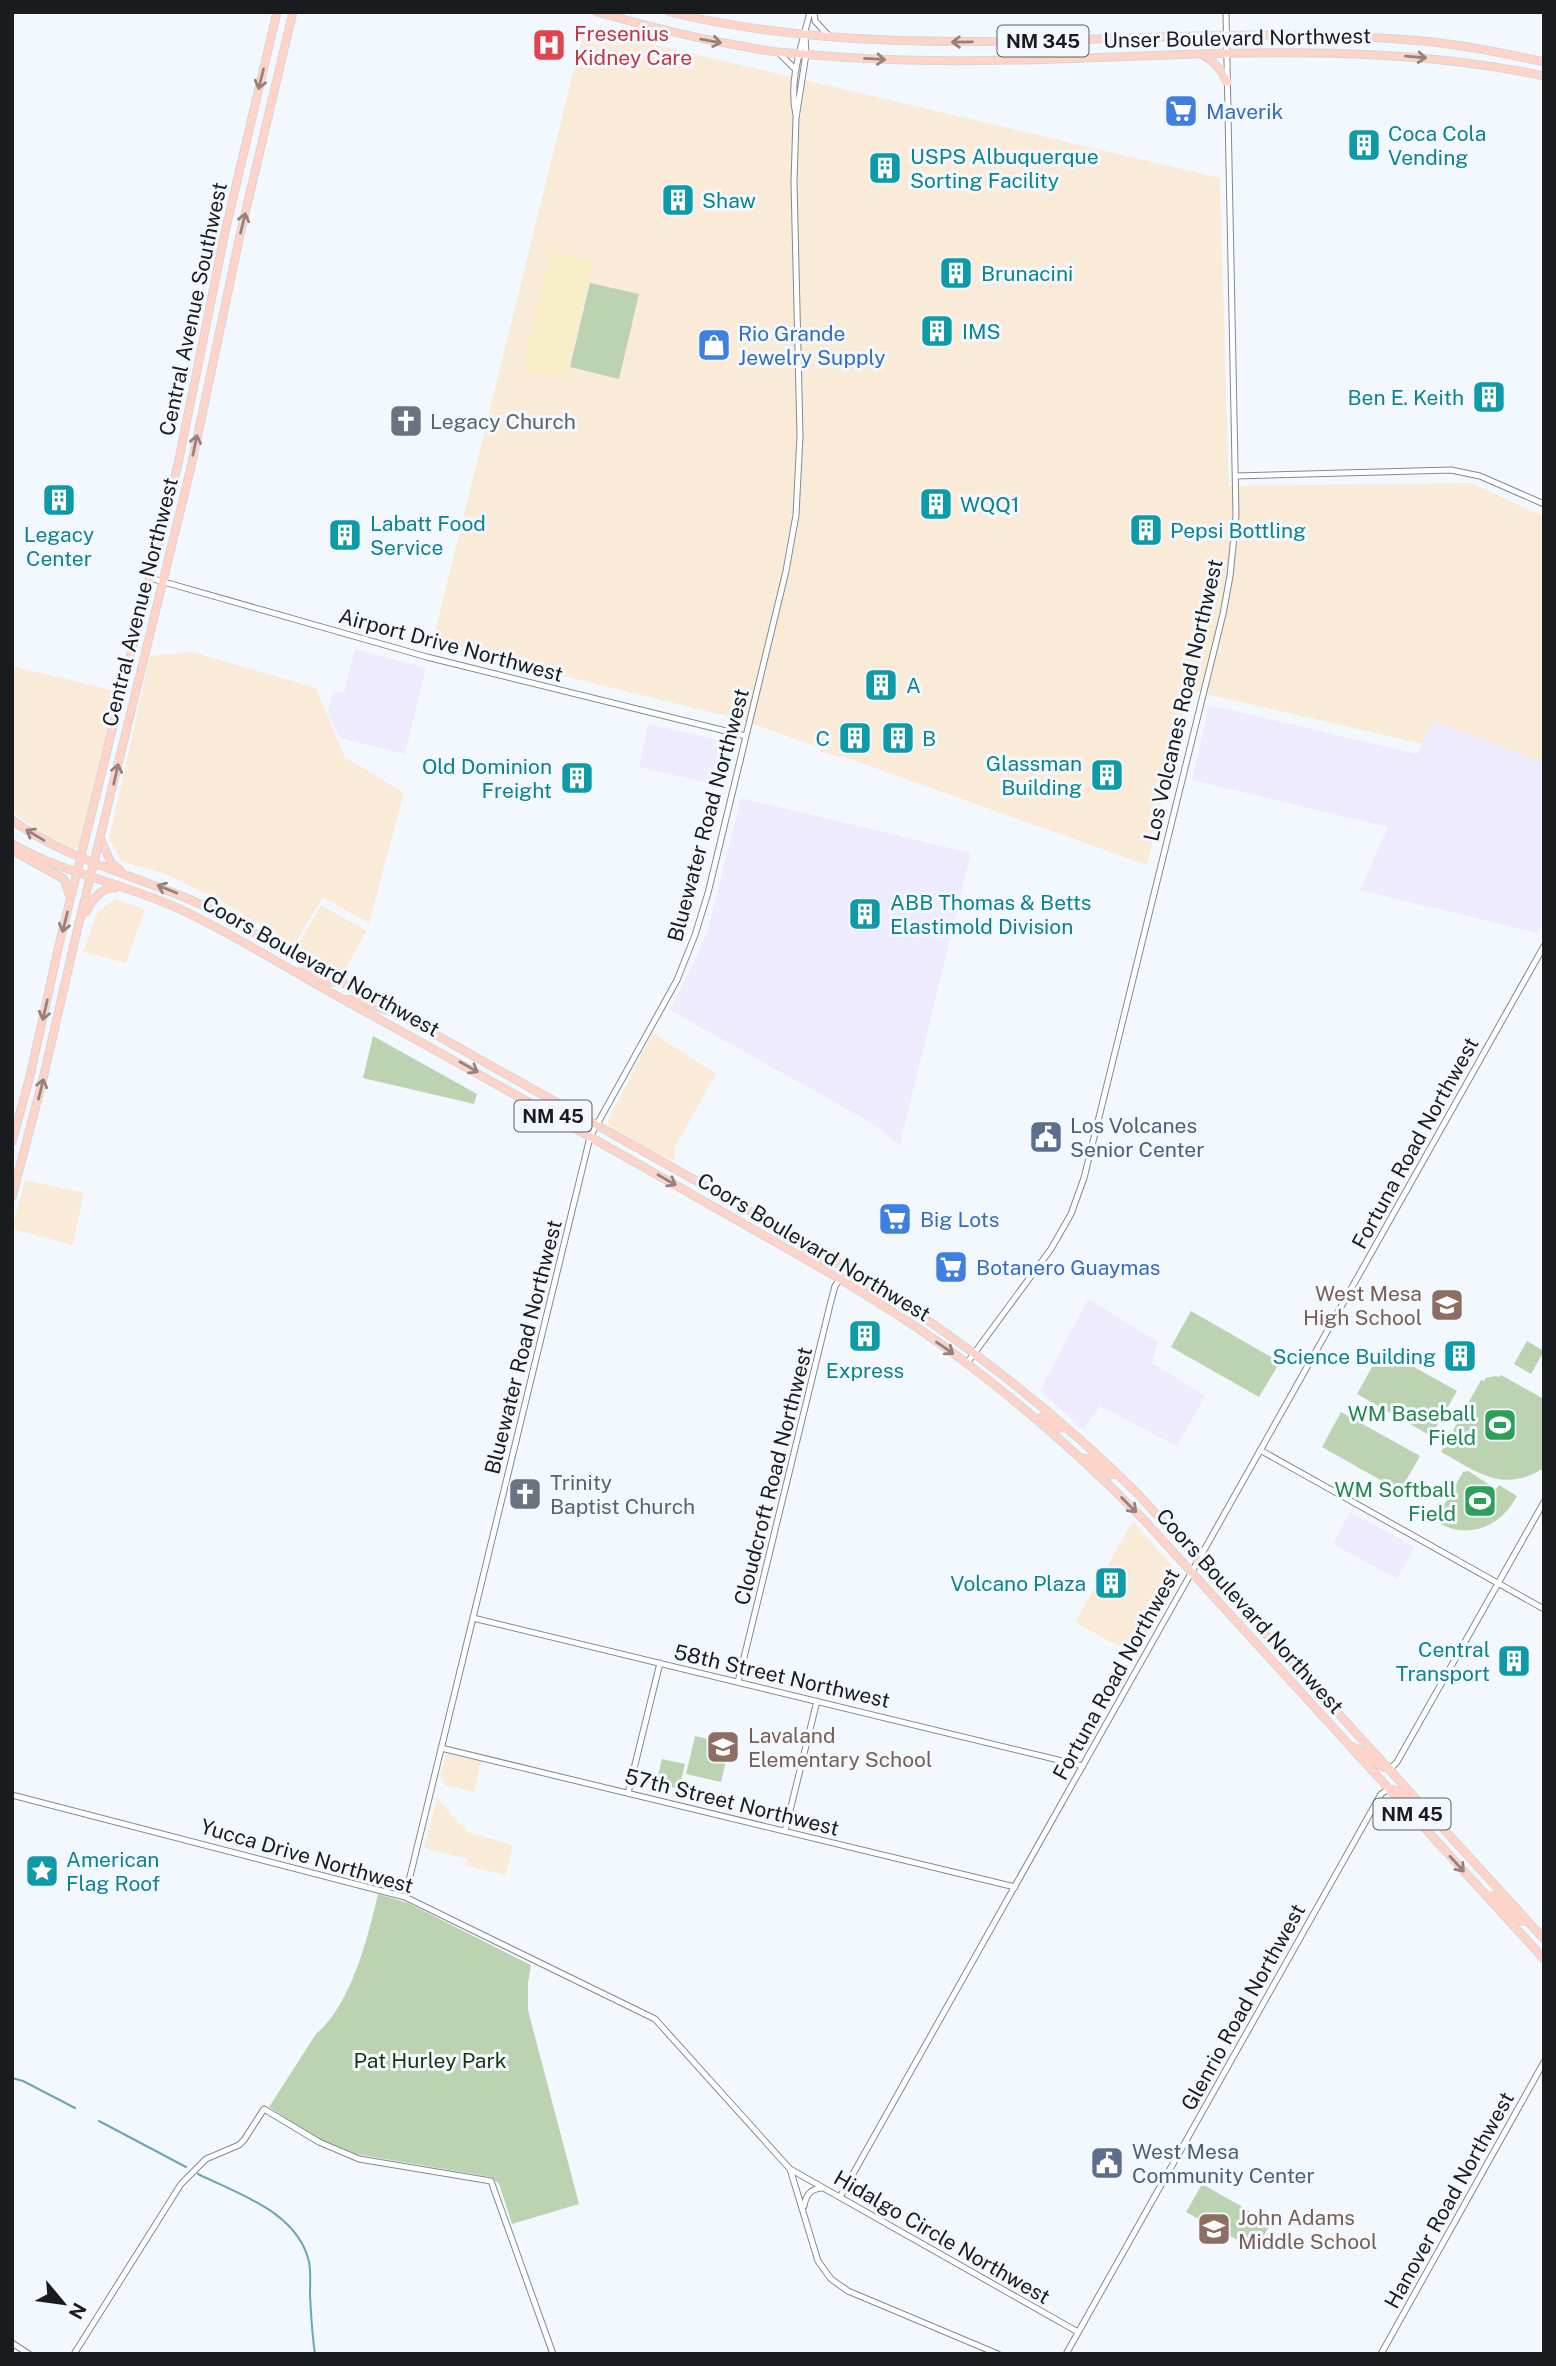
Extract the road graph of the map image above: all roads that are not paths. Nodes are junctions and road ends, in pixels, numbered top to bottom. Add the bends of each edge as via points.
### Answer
1 (277, 12) edge
2 (293, 12) edge
3 (597, 12) edge
4 (669, 12) edge
5 (812, 12) edge
6 (1226, 12) edge
7 (804, 36) junction
8 (1226, 36) junction
9 (834, 38) junction
10 (779, 52) junction
11 (803, 53) junction
12 (1226, 53) junction
13 (1201, 54) junction
14 (1544, 62) edge
15 (796, 70) junction
16 (1544, 76) edge
17 (1227, 82) junction
18 (796, 118) junction
19 (1236, 476) junction
20 (1544, 504) edge
21 (163, 526) junction
22 (175, 530) junction
23 (150, 578) junction
24 (163, 583) junction
25 (746, 736) junction
26 (12, 820) edge
27 (101, 840) junction
28 (12, 845) edge
29 (81, 859) junction
30 (94, 864) junction
31 (77, 873) junction
32 (123, 873) junction
33 (92, 877) junction
34 (127, 888) junction
35 (70, 899) junction
36 (191, 899) junction
37 (183, 910) junction
38 (79, 925) junction
39 (1544, 946) edge
40 (298, 972) junction
41 (342, 983) junction
42 (345, 1000) junction
43 (395, 1012) junction
44 (596, 1125) junction
45 (590, 1137) junction
46 (12, 1142) edge
47 (12, 1197) edge
48 (798, 1254) junction
49 (843, 1264) junction
50 (840, 1279) junction
51 (881, 1288) junction
52 (974, 1352) junction
53 (967, 1363) junction
54 (1025, 1409) junction
55 (1067, 1429) junction
56 (1260, 1450) junction
57 (1082, 1458) junction
58 (1118, 1474) junction
59 (1544, 1502) edge
60 (1198, 1559) junction
61 (1191, 1572) junction
62 (1497, 1583) junction
63 (1544, 1609) edge
64 (473, 1618) junction
65 (660, 1664) junction
66 (738, 1682) junction
67 (817, 1701) junction
68 (1350, 1746) junction
69 (441, 1748) junction
70 (1083, 1766) junction
71 (1390, 1769) junction
72 (1389, 1788) junction
73 (628, 1793) junction
74 (12, 1795) edge
75 (1423, 1807) junction
76 (785, 1830) junction
77 (1015, 1887) junction
78 (1486, 1896) junction
79 (405, 1897) junction
80 (1529, 1922) junction
81 (1544, 1939) edge
82 (1544, 1959) edge
83 (1544, 2062) edge
84 (790, 2169) junction
85 (824, 2188) junction
86 (840, 2197) junction
87 (803, 2209) junction
88 (1078, 2332) junction
89 (12, 2343) edge
90 (29, 2354) edge
91 (74, 2354) edge
92 (553, 2354) edge
93 (998, 2354) edge
94 (1066, 2354) edge
95 (1381, 2354) edge

1 -> 21 main road, Central Avenue Southwest
22 -> 2 main road, Central Avenue Northwest
3 -> 10 main road, Unser Boulevard Northwest / NM 345 via 696,38
4 - 7 main road, Unser Boulevard Northwest / NM 345
5 - 7 street, Bluewater Road Northwest
5 - 9 street via 820,27
6 - 8 street, Los Volcanes Road Northwest
7 - 9 main road, Unser Boulevard Northwest / NM 345
7 - 11 street, Bluewater Road Northwest
8 -> 9 main road, Unser Boulevard Northwest / NM 345 via 941,43
8 - 12 street, Los Volcanes Road Northwest
8 - 14 main road, Unser Boulevard Northwest / NM 345 via 1424,41
10 - 11 main road, Unser Boulevard Northwest / NM 345
10 - 15 street
11 -> 13 main road, Unser Boulevard Northwest / NM 345 via 968,61
11 - 15 street, Bluewater Road Northwest
11 - 18 street, Bluewater Road Northwest
12 - 13 main road, Unser Boulevard Northwest / NM 345
12 -> 16 main road, Unser Boulevard Northwest / NM 345 via 1402,55
12 - 17 street, Los Volcanes Road Northwest
13 - 17 main road via 1212,60
15 - 18 street, Bluewater Road Northwest
17 - 19 street, Los Volcanes Road Northwest
18 - 25 street, Bluewater Road Northwest via 798,493 786,571
19 - 20 street via 1451,470 1480,476
19 - 52 street, Los Volcanes Road Northwest via 1234,545 1223,614 1082,1188 1062,1233
21 - 22 main road
21 - 23 main road, Central Avenue Southwest
22 - 24 main road, Central Avenue Northwest
23 - 24 street, Airport Drive Northwest
23 - 29 main road, Central Avenue Southwest
24 - 25 street, Airport Drive Northwest via 427,657
27 -> 24 main road, Central Avenue Northwest
25 - 44 street, Bluewater Road Northwest via 691,947
29 -> 26 main road, NM 45
27 - 30 main road, Central Avenue Northwest
27 - 32 main road via 111,863
28 - 31 main road, NM 45
28 - 35 main road via 17,853 64,879
29 - 30 main road, NM 45
29 - 31 main road, Central Avenue Southwest
30 - 32 main road, Coors Boulevard Northwest / NM 45
30 - 33 main road, Central Avenue Northwest
31 - 33 main road, NM 45
31 - 35 main road, Central Avenue Southwest
36 -> 32 main road, Coors Boulevard Northwest / NM 45
33 - 34 main road, Coors Boulevard Northwest / NM 45
33 - 38 main road, Central Avenue Northwest
34 - 37 main road, Coors Boulevard Northwest / NM 45
34 - 38 main road via 109,887 99,893
35 -> 46 main road, Central Avenue Southwest
36 - 37 main road
36 - 41 main road, Coors Boulevard Northwest / NM 45
37 - 40 main road, Coors Boulevard Northwest / NM 45
47 -> 38 main road, Central Avenue Northwest
39 - 56 street, Fortuna Road Northwest
40 - 41 main road via 330,984
40 - 42 main road, Coors Boulevard Northwest / NM 45
41 - 43 main road, Coors Boulevard Northwest / NM 45
42 - 43 main road via 360,1000 378,1010
42 -> 45 main road, Coors Boulevard Northwest / NM 45
43 - 44 main road, Coors Boulevard Northwest / NM 45
44 - 45 street, Bluewater Road Northwest
44 - 49 main road, Coors Boulevard Northwest / NM 45
45 -> 48 main road, Coors Boulevard Northwest / NM 45
45 - 64 street, Bluewater Road Northwest
48 - 49 main road via 807,1252 833,1265
48 - 50 main road, Coors Boulevard Northwest / NM 45
49 - 51 main road, Coors Boulevard Northwest / NM 45
50 - 51 main road via 849,1277 873,1290
50 -> 53 main road, Coors Boulevard Northwest / NM 45
50 - 66 street, Cloudcroft Road Northwest
51 - 52 main road, Coors Boulevard Northwest / NM 45
52 - 53 street, Los Volcanes Road Northwest
52 - 55 main road, Coors Boulevard Northwest / NM 45
53 - 54 main road, Coors Boulevard Northwest / NM 45
54 - 55 main road
54 - 57 main road, Coors Boulevard Northwest / NM 45
55 - 58 main road, Coors Boulevard Northwest / NM 45
56 - 60 street, Fortuna Road Northwest
56 - 62 street
57 - 58 main road via 1091,1459 1110,1475
57 -> 61 main road, Coors Boulevard Northwest / NM 45
58 - 60 main road, Coors Boulevard Northwest / NM 45
59 - 62 street
60 - 61 street, Fortuna Road Northwest
60 - 71 main road, Coors Boulevard Northwest / NM 45
61 - 68 main road, Coors Boulevard Northwest / NM 45
61 - 70 street, Fortuna Road Northwest
62 - 63 street
62 - 71 street
64 - 65 street, 58th Street Northwest
64 - 69 street, Bluewater Road Northwest
65 - 66 street, 58th Street Northwest
65 - 73 street
66 - 67 street, 58th Street Northwest
67 - 70 street, 58th Street Northwest
67 - 76 street
68 - 71 main road via 1361,1749 1377,1766
68 - 72 main road, Coors Boulevard Northwest / NM 45
69 - 73 street, 57th Street Northwest
69 - 79 street, Bluewater Road Northwest
70 - 77 street, Fortuna Road Northwest
71 - 75 main road, Coors Boulevard Northwest / NM 45
72 - 75 main road via 1400,1790
72 -> 78 main road, Coors Boulevard Northwest / NM 45
72 - 88 street, Glenrio Road Northwest via 1381,1794 1340,1865
73 - 76 street, 57th Street Northwest
74 - 79 street, Yucca Drive Northwest
75 - 80 main road, Coors Boulevard Northwest / NM 45
76 - 77 street, 57th Street Northwest
77 - 86 street, Fortuna Road Northwest
78 - 80 main road via 1494,1896 1519,1920
78 - 82 main road, Coors Boulevard Northwest / NM 45
79 - 84 street, Yucca Drive Northwest via 655,2019
80 - 81 main road, Coors Boulevard Northwest / NM 45
83 - 95 street, Hanover Road Northwest
84 - 85 street, Hidalgo Circle Northwest
84 - 87 street
85 - 86 street, Hidalgo Circle Northwest
85 - 87 street via 808,2194
86 - 88 street, Hidalgo Circle Northwest
87 - 93 street via 818,2261 838,2285
88 - 94 street, Glenrio Road Northwest
89 - 90 street
91 - 92 street via 181,2184 206,2159 239,2145 264,2109 318,2142 359,2160 491,2181

